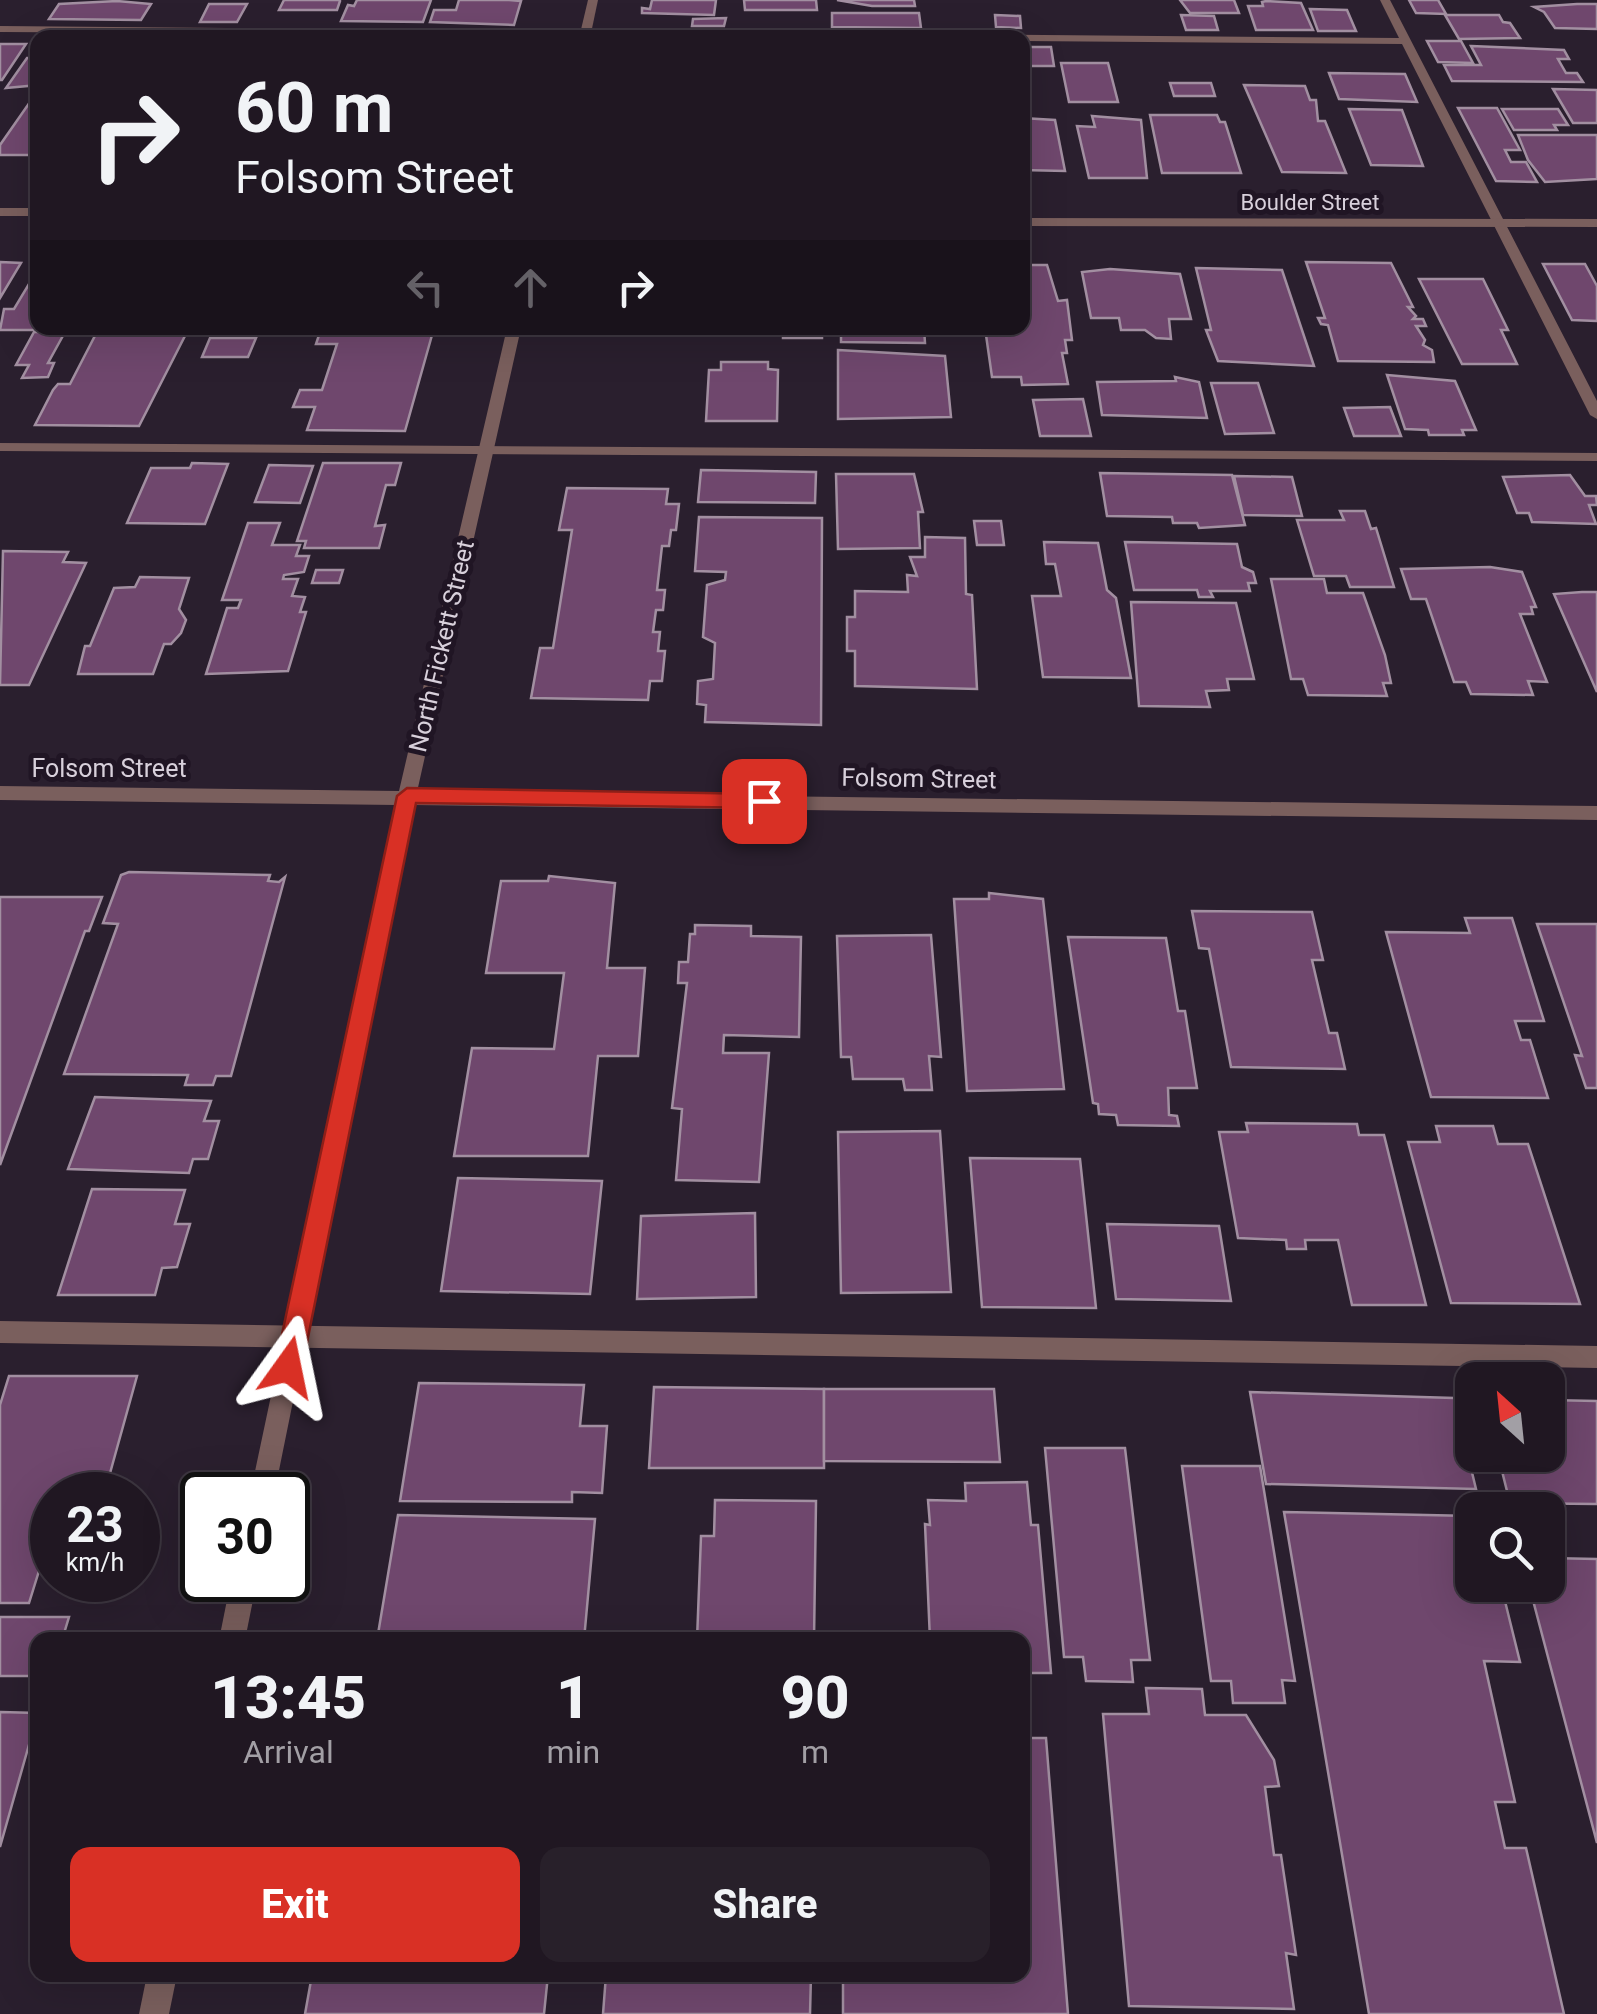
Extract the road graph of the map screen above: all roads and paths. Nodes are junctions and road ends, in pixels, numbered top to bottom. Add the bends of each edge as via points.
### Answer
1 (593, 0) edge
2 (1384, 0) edge
3 (0, 29) edge
4 (83, 30) edge
5 (586, 30) edge
6 (1030, 38) edge
7 (1405, 41) junction
8 (0, 212) edge
9 (30, 212) edge
10 (1030, 222) edge
11 (1496, 223) junction
12 (1597, 223) edge
13 (512, 335) edge
14 (1597, 415) edge
15 (0, 447) edge
16 (486, 451) junction
17 (1597, 457) edge
18 (0, 792) edge
19 (407, 796) junction
20 (1597, 813) edge
21 (0, 1332) edge
22 (295, 1336) junction
23 (1597, 1356) edge
24 (267, 1472) edge
25 (240, 1602) edge
26 (234, 1632) edge
27 (161, 1982) edge
28 (154, 2014) edge

1 - 5 street
2 - 7 street
3 - 4 street
6 - 7 street
7 - 11 street
8 - 9 street
10 - 11 street, Boulder Street
11 - 12 street, Boulder Street
11 - 14 street
13 - 16 street, North Fickett Street
15 - 16 street
16 - 17 street
16 - 19 street, North Fickett Street
18 - 19 street, Folsom Street
19 - 20 street, Folsom Street
19 - 22 street, North Fickett Street
21 - 22 street
22 - 23 street
22 - 24 street, North Fickett Street
25 - 26 street
27 - 28 street

